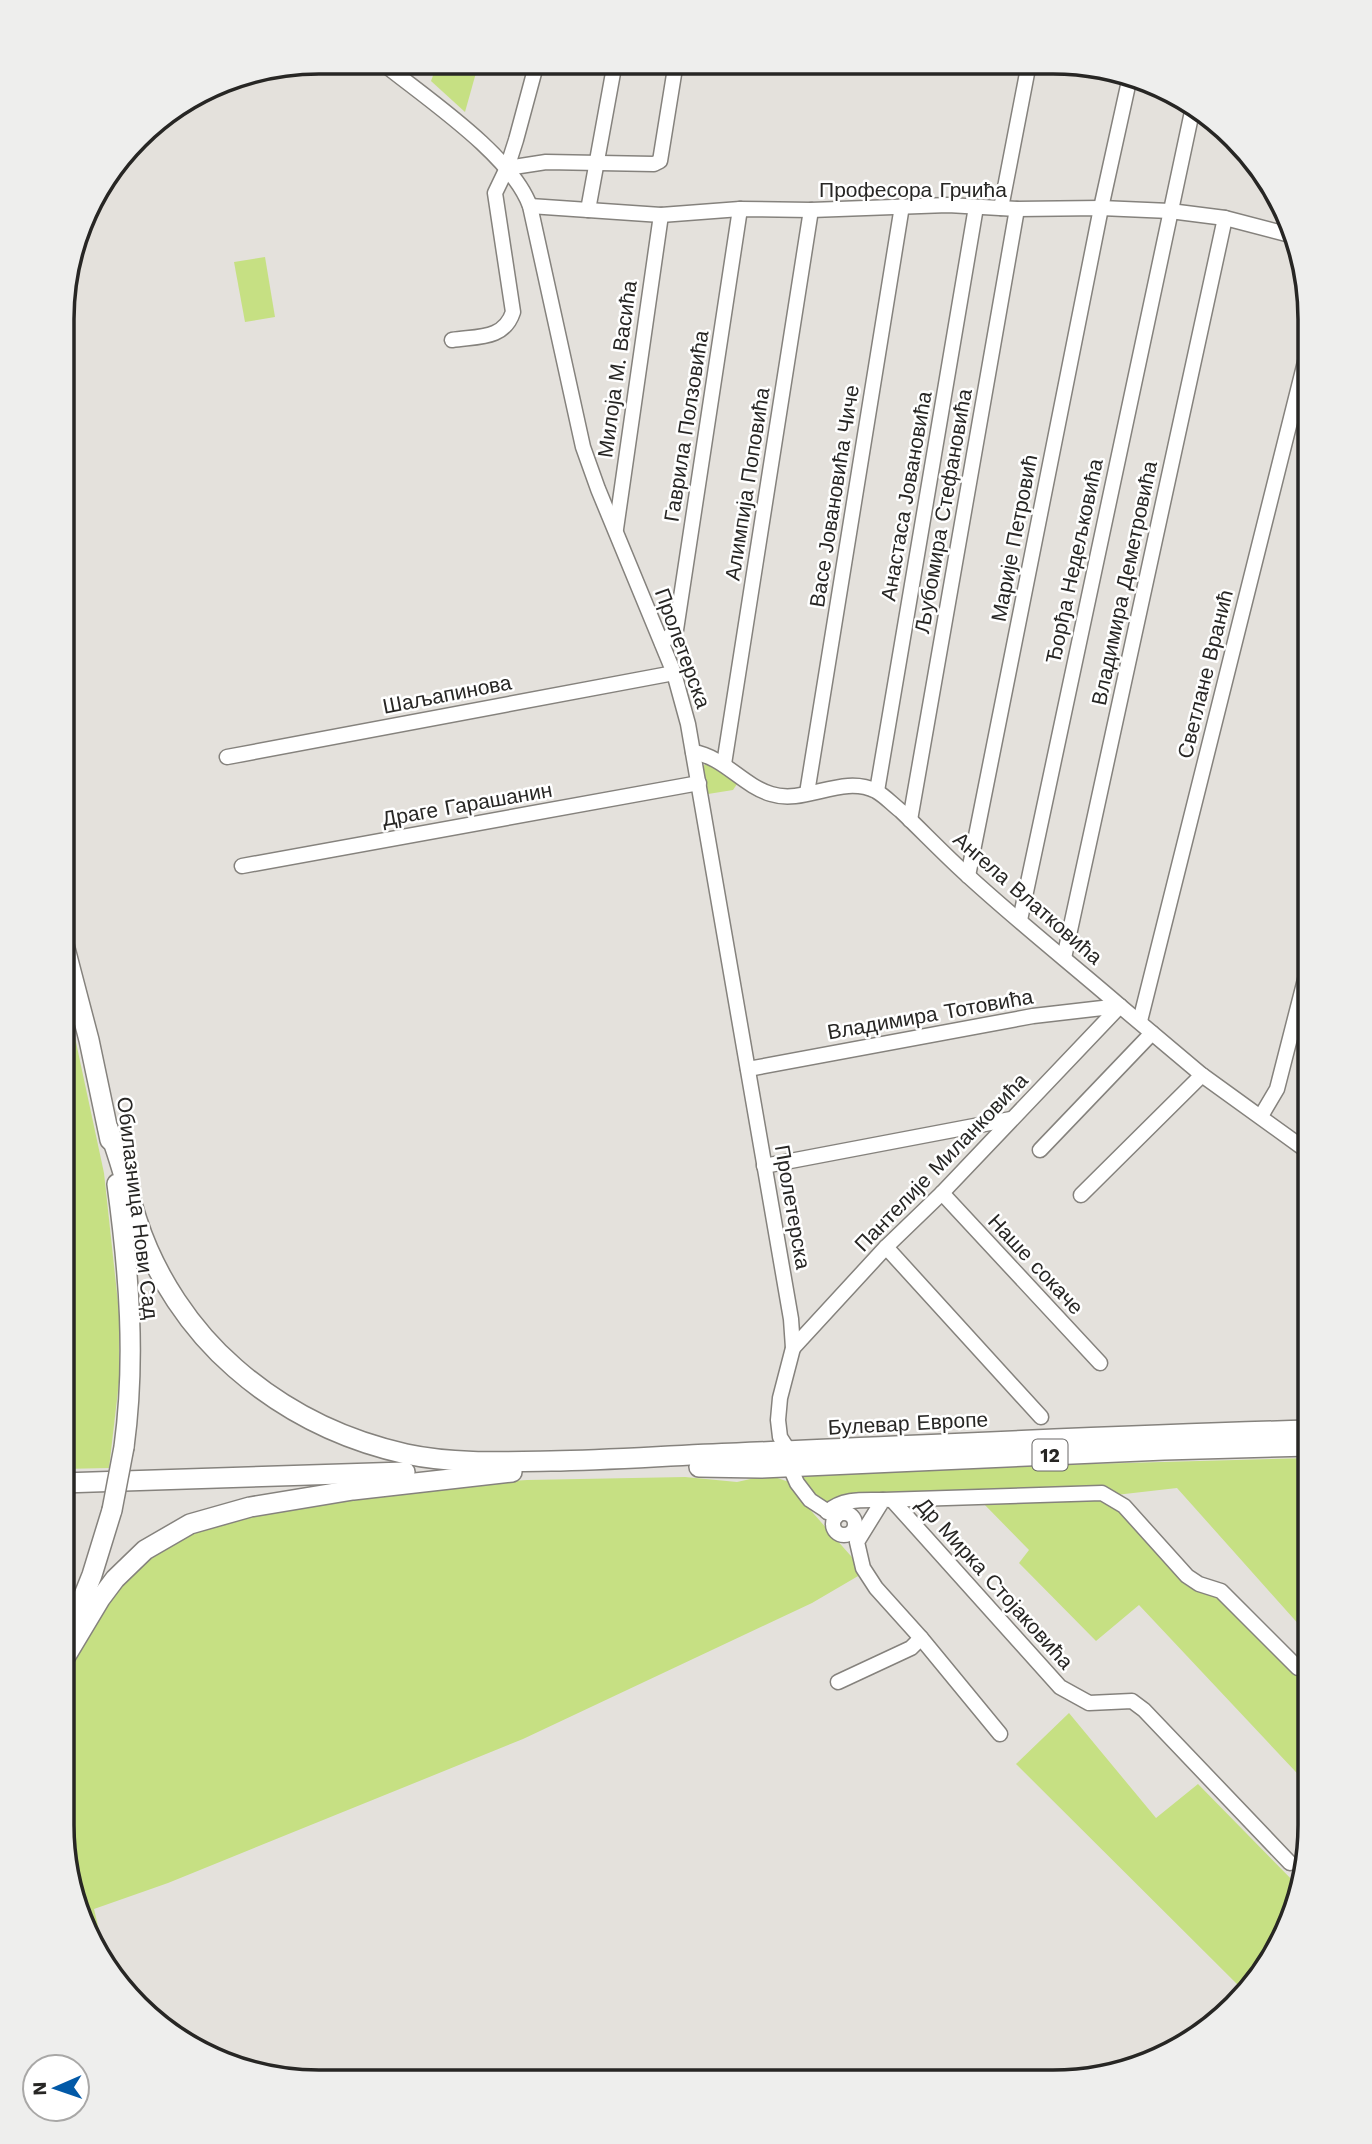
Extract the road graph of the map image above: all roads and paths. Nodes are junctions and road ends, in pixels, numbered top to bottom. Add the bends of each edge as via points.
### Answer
1 (396, 74) edge
2 (534, 74) edge
3 (613, 74) edge
4 (674, 74) edge
5 (1027, 74) edge
6 (1128, 86) edge
7 (1191, 116) edge
8 (596, 162) junction
9 (507, 168) junction
10 (530, 206) junction
11 (902, 206) junction
12 (976, 207) junction
13 (1001, 208) junction
14 (1101, 208) junction
15 (740, 209) junction
16 (1017, 209) junction
17 (588, 210) junction
18 (811, 210) junction
19 (1170, 211) junction
20 (661, 215) junction
21 (1225, 218) junction
22 (1283, 233) edge
23 (452, 340) dead end
24 (1298, 390) edge
25 (616, 530) junction
26 (662, 643) junction
27 (674, 673) junction
28 (693, 752) junction
29 (227, 757) dead end
30 (723, 764) junction
31 (699, 783) junction
32 (877, 791) junction
33 (807, 793) junction
34 (910, 820) junction
35 (242, 866) dead end
36 (968, 876) junction
37 (1020, 920) junction
38 (1065, 958) junction
39 (74, 982) edge
40 (1120, 1006) junction
41 (1298, 1007) edge
42 (1140, 1021) junction
43 (1153, 1033) junction
44 (748, 1069) junction
45 (1202, 1074) junction
46 (1261, 1116) junction
47 (1011, 1119) junction
48 (108, 1128) junction
49 (1298, 1144) edge
50 (1040, 1150) dead end
51 (764, 1166) junction
52 (942, 1193) junction
53 (1081, 1195) dead end
54 (886, 1247) junction
55 (793, 1348) junction
56 (1100, 1363) dead end
57 (1041, 1417) dead end
58 (1298, 1430) edge
59 (1298, 1446) edge
60 (790, 1459) junction
61 (507, 1467) junction
62 (74, 1483) edge
63 (888, 1501) junction
64 (832, 1514) junction
65 (854, 1537) junction
66 (74, 1616) edge
67 (921, 1638) junction
68 (74, 1642) edge
69 (1298, 1668) dead end
70 (838, 1682) dead end
71 (1000, 1734) dead end
72 (1290, 1863) dead end

1 - 9 street, Пролетерска
2 - 9 street
3 - 8 street
4 - 8 street via 660,161 648,166
5 - 13 street
6 - 14 street, Марије Петровић
7 - 19 street, Ђорђа Недељковића
8 - 9 street
8 - 17 street
9 - 10 street, Пролетерска via 524,188
9 - 23 street via 495,193 513,312 499,333
10 - 17 street, Професора Грчића
10 - 25 street, Пролетерска via 583,447
11 - 12 street, Професора Грчића
11 - 18 street, Професора Грчића
11 - 33 street, Васе Јовановића Чиче
12 - 13 street, Професора Грчића
12 - 32 street, Анастаса Јовановића
13 - 16 street, Професора Грчића
14 - 16 street, Професора Грчића
14 - 19 street, Професора Грчића
14 - 36 street, Марије Петровић
15 - 18 street, Професора Грчића
15 - 20 street, Професора Грчића
15 - 26 street, Гаврила Ползовића via 676,630
16 - 34 street, Љубомира Стефановића
17 - 20 street, Професора Грчића
18 - 30 street, Алимпија Поповића
19 - 21 street, Професора Грчића
19 - 37 street, Ђорђа Недељковића
20 - 25 street, Милоја М. Васића
21 - 22 street, Професора Грчића
21 - 38 street, Владимира Деметровића
24 - 42 street, Светлане Вранић
25 - 26 street, Пролетерска
26 - 27 street, Пролетерска
27 - 28 street, Пролетерска
27 - 29 street, Шаљапинова
28 - 30 street
28 - 31 street, Пролетерска
30 - 33 street via 752,787 774,795
31 - 35 street, Драге Гарашанин
31 - 44 street, Пролетерска
32 - 33 street via 849,786
32 - 34 street, Ангела Влатковића
34 - 36 street, Ангела Влатковића
36 - 37 street, Ангела Влатковића
37 - 38 street, Ангела Влатковића
38 - 40 street, Ангела Влатковића
39 - 48 main road, Обилазница Нови Сад
40 - 42 street, Ангела Влатковића
40 - 44 street, Владимира Тотовића via 1033,1016
40 - 47 street, Пантелије Миланковића
41 - 46 street via 1277,1089
42 - 43 street, Ангела Влатковића
43 - 45 street, Ангела Влатковића
43 - 50 street
44 - 51 street, Пролетерска
45 - 46 street, Ангела Влатковића
45 - 53 street
46 - 49 street, Ангела Влатковића
47 - 51 street
47 - 52 street, Пантелије Миланковића
48 - 61 main road via 156,1264 189,1318 233,1367 276,1400 355,1440 424,1457
48 - 66 main road, Обилазница Нови Сад, bridge via 130,1300 131,1374 112,1510
51 - 55 street, Пролетерска
52 - 54 street, Пантелије Миланковића
52 - 56 street, Наше сокаче
54 - 55 street, Пантелије Миланковића
54 - 57 street
55 - 60 street, Пролетерска via 778,1420
58 - 60 main road, Булевар Европе / 12 via 1170,1433
59 - 60 main road, Булевар Европе / 12
60 - 61 main road, Булевар Европе / 12
60 - 64 street, Пролетерска via 797,1483 810,1500
61 - 62 main road
61 - 68 main road via 316,1496 190,1524 145,1550 115,1579
63 - 64 street via 844,1502 836,1504
63 - 65 street
63 - 69 street via 1102,1493 1124,1506 1187,1576 1221,1591
63 - 72 street, Др Мирка Стојаковића via 1060,1687 1089,1703 1132,1701 1144,1710
64 - 65 street, Пролетерска via 836,1531
65 - 67 street via 863,1567 876,1588
67 - 70 street via 911,1648
67 - 71 street

